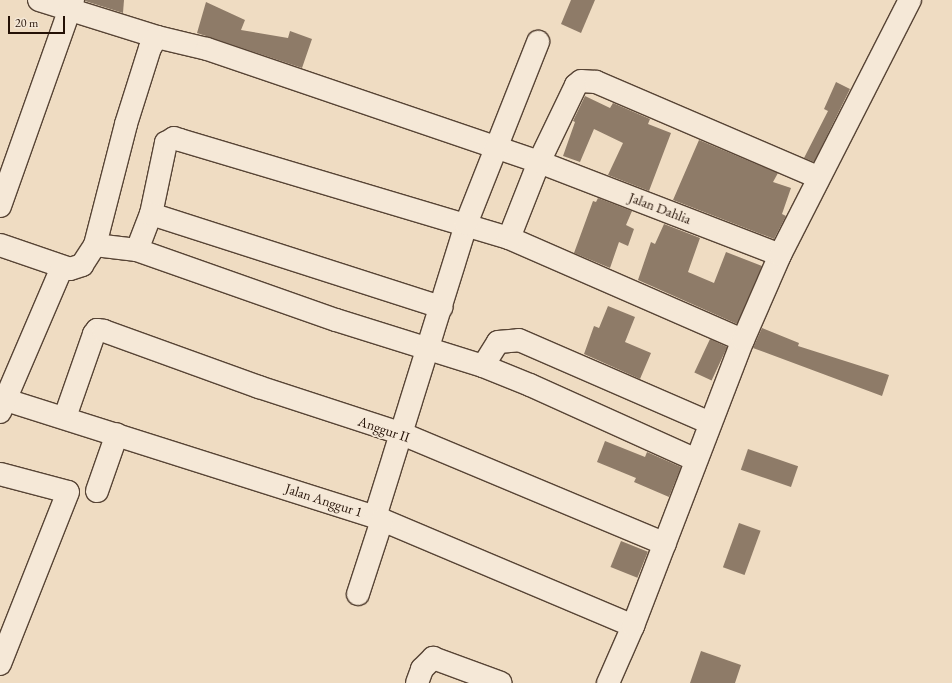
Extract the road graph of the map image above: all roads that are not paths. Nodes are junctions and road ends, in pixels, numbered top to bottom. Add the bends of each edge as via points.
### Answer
1 (39, 0) edge
2 (910, 0) edge
3 (71, 5) edge
4 (157, 37) junction
5 (538, 42) dead end
6 (495, 147) junction
7 (539, 162) junction
8 (818, 177) junction
9 (0, 206) edge
10 (151, 214) junction
11 (466, 224) junction
12 (509, 238) junction
13 (0, 245) edge
14 (95, 245) junction
15 (137, 250) junction
16 (780, 255) junction
17 (62, 267) junction
18 (441, 307) junction
19 (743, 340) junction
20 (428, 350) junction
21 (483, 366) junction
22 (3, 406) edge
23 (65, 417) junction
24 (710, 423) junction
25 (400, 433) junction
26 (116, 434) junction
27 (696, 460) junction
28 (0, 474) edge
29 (97, 491) dead end
30 (379, 518) junction
31 (665, 544) junction
32 (358, 594) dead end
33 (633, 626) junction
34 (0, 664) edge
35 (420, 676) edge
36 (615, 681) edge
37 (501, 683) edge

1 - 3 street, Jalan Dahlia
2 - 8 street
3 - 4 street, Jalan Dahlia
3 - 9 street
4 - 6 street, Jalan Dahlia via 207,49
4 - 14 street via 150,48 126,124
5 - 6 street
6 - 7 street, Jalan Dahlia
6 - 11 street
7 - 8 street via 576,85 589,80
7 - 12 street
7 - 16 street, Jalan Dahlia
8 - 16 street
10 - 11 street via 166,143 174,138
10 - 15 street
10 - 18 street
11 - 12 street
11 - 18 street
12 - 19 street
13 - 17 street
14 - 15 street
14 - 17 street via 82,265 70,269
15 - 20 street
16 - 19 street
17 - 22 street
18 - 20 street
19 - 24 street
20 - 21 street
20 - 25 street
21 - 24 street via 498,342 519,340
21 - 27 street
22 - 23 street, Jalan Anggur 1
23 - 25 street, Anggur II via 83,360 97,330
23 - 26 street, Jalan Anggur 1
24 - 27 street
25 - 30 street
25 - 31 street, Anggur II
26 - 29 street
26 - 30 street, Jalan Anggur 1
27 - 31 street
28 - 34 street via 68,492
30 - 32 street
30 - 33 street, Jalan Anggur 1
31 - 33 street
33 - 36 street
35 - 37 street via 429,659 438,658

